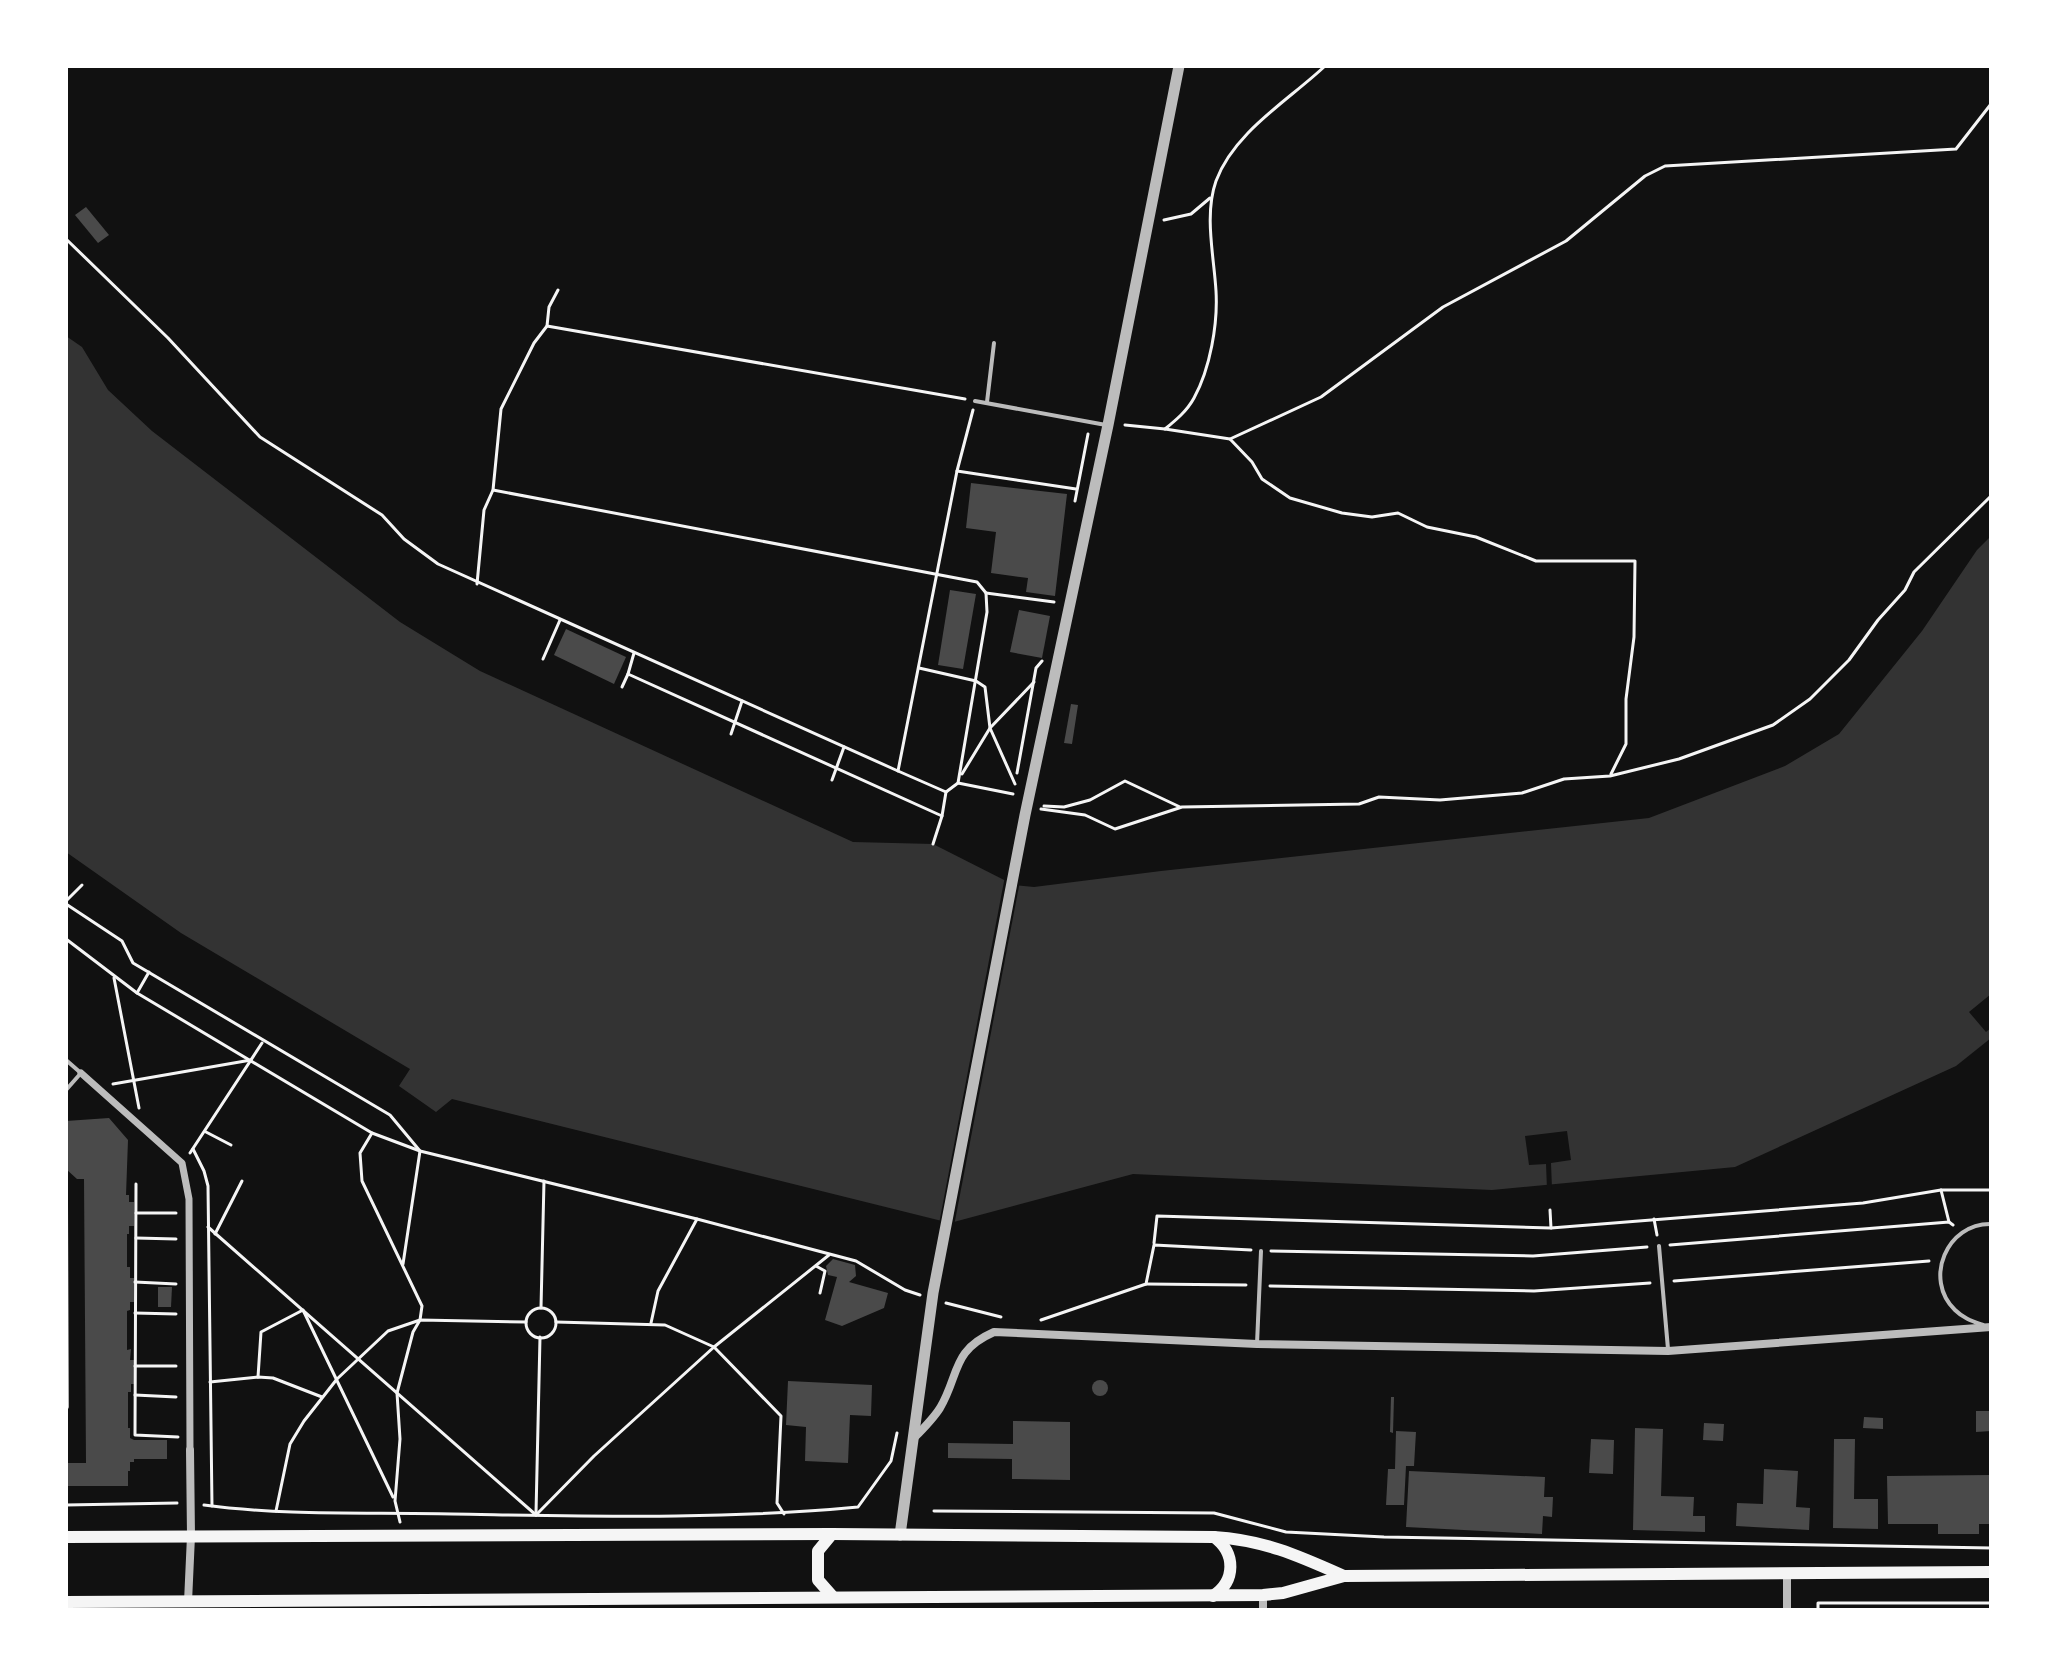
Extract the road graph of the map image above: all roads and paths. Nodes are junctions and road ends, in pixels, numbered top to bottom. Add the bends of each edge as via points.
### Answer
1 (1179, 66) edge
2 (1325, 66) edge
3 (1991, 104) edge
4 (1211, 197) junction
5 (1148, 221) junction
6 (66, 239) edge
7 (558, 290) dead end
8 (547, 326) junction
9 (994, 343) dead end
10 (975, 401) junction
11 (987, 402) junction
12 (1108, 424) junction
13 (1165, 429) junction
14 (1230, 439) junction
15 (957, 471) junction
16 (1077, 489) dead end
17 (493, 490) junction
18 (1991, 496) edge
19 (938, 577) junction
20 (477, 584) junction
21 (986, 593) junction
22 (1055, 602) dead end
23 (560, 620) junction
24 (634, 653) junction
25 (543, 659) dead end
26 (919, 668) junction
27 (628, 674) junction
28 (976, 681) junction
29 (1034, 682) dead end
30 (622, 687) dead end
31 (742, 701) junction
32 (735, 723) junction
33 (990, 728) junction
34 (731, 734) dead end
35 (844, 747) junction
36 (837, 769) junction
37 (898, 771) junction
38 (1610, 776) junction
39 (960, 778) junction
40 (832, 780) dead end
41 (958, 783) junction
42 (946, 792) junction
43 (1013, 794) junction
44 (1182, 807) junction
45 (1026, 811) junction
46 (942, 816) junction
47 (933, 844) dead end
48 (82, 885) dead end
49 (66, 903) edge
50 (66, 939) edge
51 (149, 972) junction
52 (114, 978) junction
53 (137, 993) junction
54 (263, 1042) junction
55 (66, 1060) edge
56 (251, 1060) junction
57 (81, 1073) junction
58 (134, 1081) junction
59 (96, 1086) junction
60 (66, 1090) edge
61 (142, 1127) junction
62 (206, 1132) junction
63 (372, 1133) junction
64 (231, 1145) dead end
65 (193, 1149) junction
66 (420, 1151) junction
67 (182, 1163) junction
68 (242, 1181) dead end
69 (544, 1181) junction
70 (136, 1184) dead end
71 (1941, 1190) junction
72 (1991, 1190) edge
73 (66, 1203) edge
74 (1550, 1210) dead end
75 (136, 1213) junction
76 (177, 1214) dead end
77 (697, 1219) junction
78 (1654, 1219) junction
79 (1949, 1222) junction
80 (1991, 1224) edge
81 (208, 1227) junction
82 (1551, 1228) junction
83 (1963, 1231) junction
84 (215, 1234) junction
85 (136, 1238) junction
86 (177, 1239) dead end
87 (1154, 1245) junction
88 (1659, 1246) junction
89 (1261, 1251) junction
90 (830, 1254) junction
91 (1942, 1261) junction
92 (403, 1264) junction
93 (816, 1266) junction
94 (135, 1282) junction
95 (1663, 1282) junction
96 (178, 1284) dead end
97 (1146, 1284) junction
98 (1259, 1286) junction
99 (905, 1290) dead end
100 (820, 1293) dead end
101 (933, 1296) junction
102 (541, 1308) junction
103 (303, 1310) junction
104 (135, 1313) junction
105 (178, 1314) dead end
106 (1004, 1318) dead end
107 (420, 1320) junction
108 (526, 1322) junction
109 (556, 1322) junction
110 (651, 1323) junction
111 (1990, 1328) edge
112 (1028, 1334) junction
113 (540, 1337) junction
114 (1257, 1344) junction
115 (714, 1347) junction
116 (1668, 1351) junction
117 (357, 1357) junction
118 (66, 1365) edge
119 (135, 1366) junction
120 (178, 1366) dead end
121 (258, 1377) junction
122 (337, 1379) junction
123 (210, 1382) junction
124 (397, 1393) junction
125 (135, 1395) junction
126 (178, 1397) dead end
127 (322, 1397) junction
128 (67, 1407) edge
129 (897, 1431) dead end
130 (178, 1437) dead end
131 (913, 1439) junction
132 (190, 1450) joint
133 (395, 1501) junction
134 (190, 1502) junction
135 (66, 1505) edge
136 (212, 1506) junction
137 (276, 1511) junction
138 (934, 1511) dead end
139 (399, 1513) junction
140 (784, 1514) junction
141 (536, 1515) junction
142 (401, 1526) dead end
143 (832, 1534) junction
144 (900, 1535) junction
145 (191, 1536) junction
146 (66, 1537) edge
147 (1214, 1537) junction
148 (1991, 1548) edge
149 (1991, 1572) edge
150 (1787, 1573) junction
151 (1344, 1576) junction
152 (1263, 1595) junction
153 (1213, 1596) junction
154 (833, 1597) junction
155 (66, 1602) edge
156 (188, 1602) junction
157 (1991, 1603) edge
158 (1263, 1610) edge
159 (1787, 1610) edge
160 (1818, 1610) edge

1 - 5 street
2 - 4 path via 1237,148
3 - 14 path via 1956,149 1665,166 1645,176 1566,241 1443,307 1321,397
4 - 5 path via 1191,214
4 - 13 path via 1216,294 1205,372 1194,398
5 - 12 street
6 - 20 path via 260,437 382,515 438,564
7 - 8 path
8 - 10 path
8 - 17 path via 501,409
9 - 11 lane
10 - 11 lane
10 - 15 path
11 - 12 lane
12 - 13 path
12 - 45 street
13 - 14 path
14 - 38 path via 1262,479 1290,498 1342,513 1398,513 1536,561 1635,561 1626,744
15 - 16 path
15 - 19 path
17 - 19 path
17 - 20 path via 484,510
18 - 38 path via 1914,572 1849,660 1810,699 1773,725 1679,759
19 - 21 path via 977,582
19 - 26 path
20 - 23 path
21 - 22 path
21 - 28 path
23 - 24 path
23 - 25 path
24 - 27 path
24 - 31 path
26 - 28 path
26 - 37 path
27 - 30 path
27 - 32 path
28 - 33 path via 985,687
28 - 39 path
29 - 33 path
31 - 32 path
31 - 35 path
32 - 34 path
32 - 36 path
33 - 39 path
33 - 43 path via 1015,782
35 - 36 path
35 - 37 path
36 - 40 path
36 - 46 path
37 - 42 path
38 - 44 path via 1564,779 1522,793 1440,800 1379,797 1359,804
39 - 41 path
41 - 42 path
41 - 43 path
42 - 46 path
43 - 45 path
44 - 44 path via 1125,781 1090,800 1064,807 1045,804 1042,809 1085,815 1115,829
45 - 101 street
46 - 47 path
48 - 49 path
49 - 51 path via 122,941 133,963
50 - 52 path
51 - 53 path
51 - 54 path
52 - 53 path
52 - 58 path
53 - 56 path
54 - 56 path
54 - 66 path via 390,1115
55 - 57 lane
56 - 58 path
56 - 62 path
56 - 63 path
57 - 59 street
57 - 60 lane
57 - 67 lane
58 - 59 path
58 - 61 path
59 - 61 street
61 - 67 street
62 - 64 path
62 - 65 path
63 - 66 path
63 - 92 path via 360,1153 362,1181
65 - 67 path
65 - 81 path via 208,1186
66 - 69 path
66 - 92 path
67 - 132 street via 189,1199
68 - 84 path
69 - 77 path
69 - 102 path
70 - 75 path
71 - 72 path
71 - 78 path via 1863,1203
71 - 79 path
73 - 118 lane
74 - 82 path
75 - 76 path
75 - 85 path
77 - 90 path
77 - 110 path via 658,1291
78 - 82 path
78 - 88 path
79 - 83 path
79 - 88 path
80 - 83 lane
81 - 84 path
81 - 123 path
82 - 87 path via 1157,1216
83 - 91 lane
84 - 103 path
85 - 86 path
85 - 94 path
87 - 89 path
87 - 97 path
88 - 89 path via 1533,1256
88 - 95 lane
89 - 98 lane
90 - 93 path
90 - 99 path via 856,1261
91 - 95 path
91 - 111 lane via 1944,1294 1953,1309
92 - 107 path via 422,1306
93 - 100 path via 825,1271
93 - 115 path
94 - 96 path
94 - 104 path
95 - 98 path via 1534,1291
95 - 116 lane
97 - 98 path
97 - 112 path via 1030,1323
98 - 114 lane
101 - 106 path
101 - 131 street
102 - 108 path
102 - 109 path
103 - 117 path
103 - 121 path via 261,1332
103 - 122 path
104 - 105 path
104 - 119 path
107 - 108 path
107 - 117 path via 388,1331
107 - 124 path
108 - 113 path
109 - 110 path
109 - 113 path via 548,1336
110 - 115 path
111 - 116 street
112 - 114 street
112 - 131 street via 994,1332 973,1342 940,1409
113 - 141 path
114 - 116 street
115 - 140 path via 781,1416 777,1503
115 - 141 path
117 - 122 path
117 - 124 path
118 - 128 lane
119 - 120 path
119 - 125 path
121 - 123 path
121 - 127 path
122 - 127 path
122 - 133 path
123 - 136 path
124 - 133 path
124 - 141 path
125 - 126 path
125 - 130 path via 135,1435
127 - 137 path via 290,1444
129 - 140 path via 891,1461 858,1507
131 - 144 street
132 - 134 street
133 - 139 path
134 - 135 path
134 - 136 path
134 - 145 street
136 - 137 path
137 - 139 path
138 - 148 path via 1214,1513 1286,1532 1384,1537
139 - 141 path
139 - 142 path
140 - 141 path
143 - 144 main road
143 - 145 main road
143 - 154 main road via 818,1551 818,1580
144 - 147 main road
145 - 146 main road
145 - 156 street
147 - 151 main road via 1285,1549
147 - 153 main road via 1229,1553 1229,1574
149 - 150 main road
150 - 151 main road
150 - 159 street
151 - 152 main road
152 - 153 main road
152 - 158 street
153 - 154 main road
154 - 156 main road
155 - 156 main road
157 - 160 path via 1818,1603

